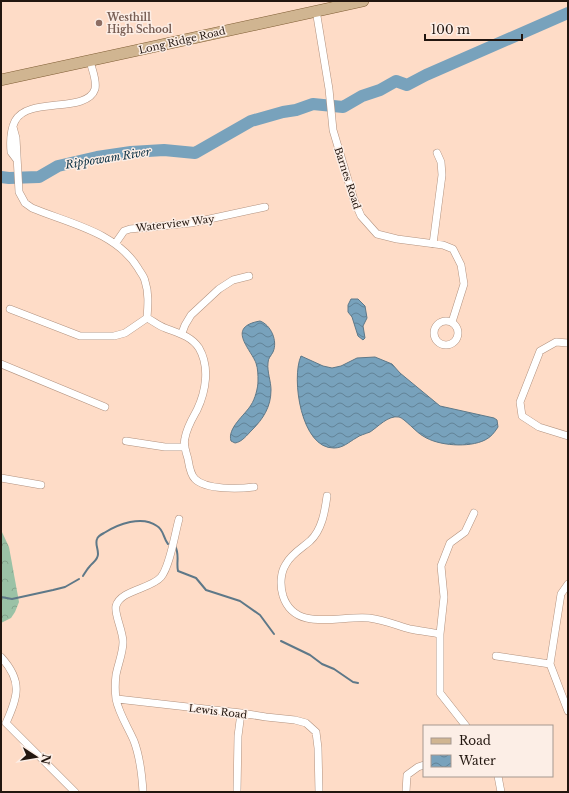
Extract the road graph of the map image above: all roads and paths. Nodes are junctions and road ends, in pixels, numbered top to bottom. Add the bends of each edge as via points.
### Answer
1 (363, 1) edge
2 (316, 10) junction
3 (90, 61) junction
4 (1, 80) edge
5 (437, 153) dead end
6 (265, 207) dead end
7 (115, 244) junction
8 (433, 244) junction
9 (249, 276) dead end
10 (10, 309) dead end
11 (147, 318) junction
12 (452, 322) dead end
13 (182, 334) junction
14 (568, 343) edge
15 (1, 364) edge
16 (105, 407) dead end
17 (568, 436) edge
18 (126, 441) dead end
19 (185, 447) junction
20 (1, 478) edge
21 (41, 485) dead end
22 (254, 488) dead end
23 (327, 496) dead end
24 (474, 513) dead end
25 (179, 519) dead end
26 (568, 584) edge
27 (440, 634) junction
28 (496, 656) dead end
29 (1, 657) edge
30 (550, 664) junction
31 (116, 699) junction
32 (568, 711) edge
33 (241, 713) junction
34 (3, 724) edge
35 (465, 725) edge
36 (423, 766) edge
37 (498, 777) edge
38 (75, 792) edge
39 (143, 792) edge
40 (237, 792) edge
41 (319, 792) edge
42 (406, 792) edge
43 (501, 792) edge

1 - 2 main road, Long Ridge Road
2 - 3 main road, Long Ridge Road
2 - 8 street, Barnes Road via 333,126 354,200 362,216 377,234
3 - 4 main road, Long Ridge Road
3 - 7 street via 96,84 90,96 74,103 26,111 15,121 10,138 11,152 17,160 19,192 25,203 95,232
5 - 8 street via 442,175
6 - 7 street, Waterview Way via 191,223 130,229 124,231
7 - 11 street via 132,258 145,279
8 - 12 street, Barnes Road via 453,249 461,265 464,284
9 - 13 street via 233,280 219,289 191,315 184,325
10 - 11 street via 80,336 125,334
11 - 13 street
13 - 19 street via 198,347 206,366 203,390 188,425
14 - 17 street via 556,342 540,351 520,402 522,416 539,427
15 - 16 street
18 - 19 street via 165,447
19 - 22 street via 194,478 200,482 234,489
20 - 21 street
23 - 27 street via 321,524 312,540 296,552 286,564 280,578 284,599 292,612 320,621 368,618
24 - 27 street via 465,532 450,543 441,566 444,597
25 - 31 street via 168,563 161,577 152,585 122,597 116,606 123,643 116,675
26 - 30 street via 561,594
27 - 35 street via 440,693
28 - 30 street
29 - 34 street via 9,665 17,690 14,703
30 - 32 street
31 - 33 street, Lewis Road
31 - 39 street via 142,769
33 - 40 street
33 - 41 street, Lewis Road via 295,720 306,723 316,732
34 - 38 street
36 - 42 street via 406,775
37 - 43 street

